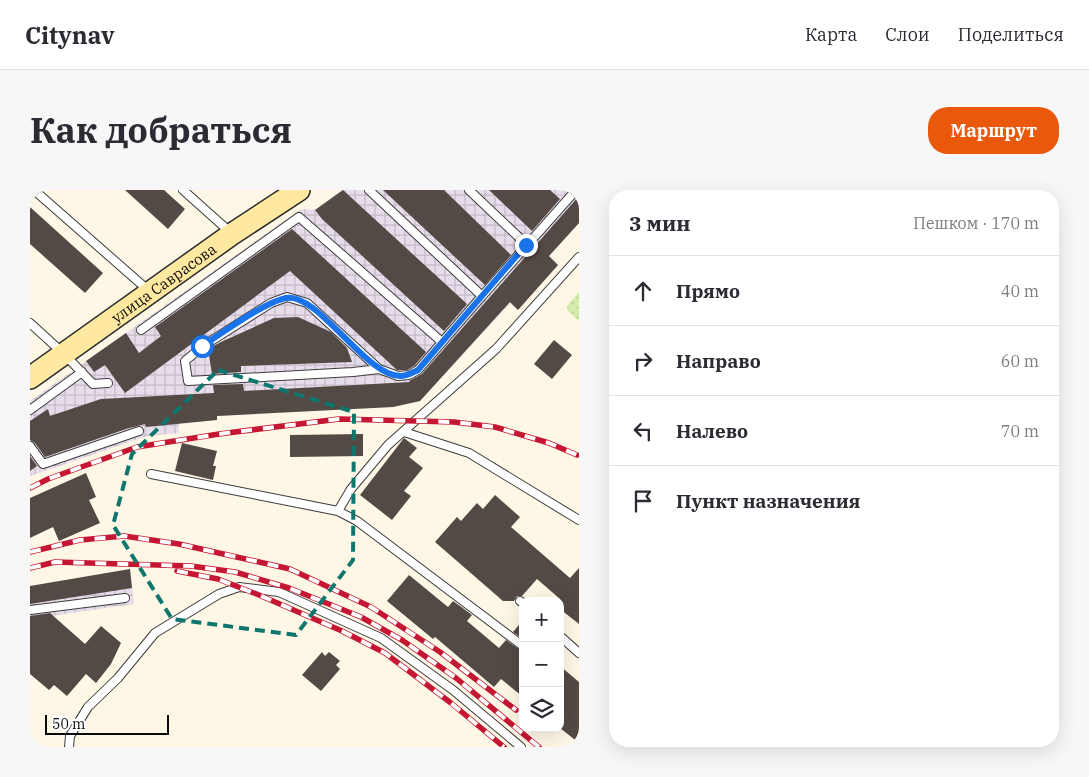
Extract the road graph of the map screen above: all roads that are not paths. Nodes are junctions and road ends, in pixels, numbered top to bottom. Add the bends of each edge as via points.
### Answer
1 (34, 190) edge
2 (183, 190) edge
3 (299, 190) edge
4 (370, 190) edge
5 (470, 190) edge
6 (576, 190) edge
7 (232, 234) junction
8 (526, 245) junction
9 (579, 257) edge
10 (150, 292) junction
11 (482, 296) junction
12 (30, 323) edge
13 (142, 330) dead end
14 (442, 342) junction
15 (64, 354) junction
16 (379, 369) junction
17 (82, 372) junction
18 (30, 378) edge
19 (108, 383) dead end
20 (30, 410) edge
21 (139, 431) dead end
22 (404, 432) junction
23 (30, 446) edge
24 (151, 474) dead end
25 (338, 510) junction
26 (579, 520) edge
27 (124, 598) dead end
28 (30, 610) edge
29 (564, 640) edge
30 (519, 643) edge
31 (579, 653) edge
32 (69, 747) edge
33 (521, 747) edge

1 - 10 lane
2 - 7 lane
3 - 7 street, улица Саврасова
4 - 11 lane
5 - 8 lane
6 - 8 lane
7 - 10 street, улица Саврасова
8 - 11 lane
9 - 22 lane via 496,349
10 - 15 street, улица Саврасова
11 - 14 lane
12 - 15 lane
13 - 14 lane via 299,217
14 - 16 lane via 418,370 409,375 398,376
15 - 17 lane
15 - 18 street, улица Саврасова
16 - 16 lane via 307,303 287,297 264,307 202,346 185,361 188,381
17 - 19 lane via 93,384
17 - 20 lane
21 - 23 lane via 43,464
22 - 25 lane via 388,445
22 - 26 lane via 469,453
24 - 25 lane
25 - 30 lane via 357,520
27 - 28 lane
29 - 31 lane
32 - 33 lane via 70,736 88,707 155,634 220,594 239,587 279,592 381,638 453,690

